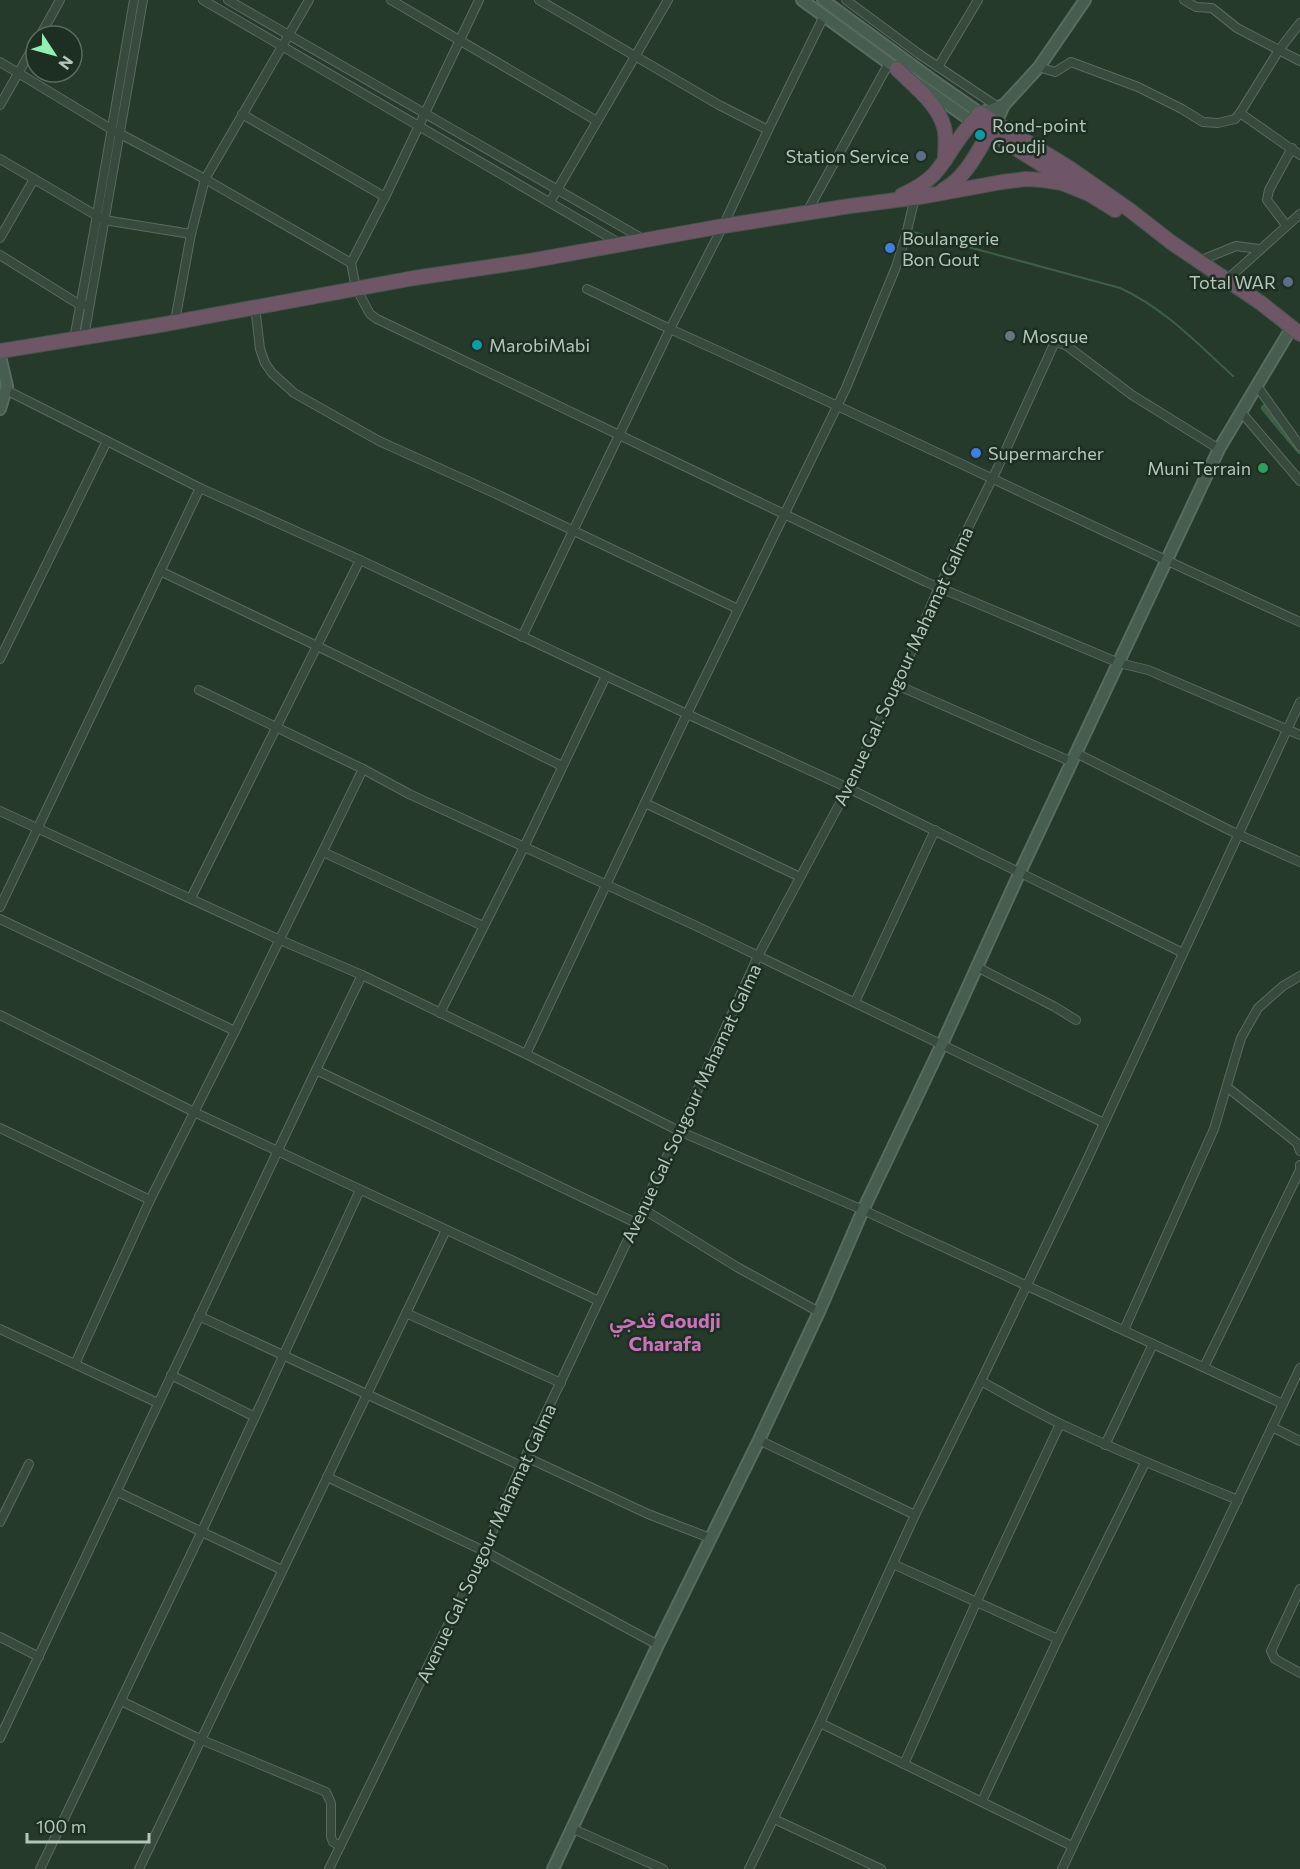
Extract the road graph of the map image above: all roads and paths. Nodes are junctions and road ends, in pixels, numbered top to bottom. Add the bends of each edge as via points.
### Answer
1 (60, 0) edge
2 (134, 0) edge
3 (143, 0) edge
4 (204, 0) edge
5 (228, 0) edge
6 (309, 0) edge
7 (390, 0) edge
8 (479, 0) edge
9 (539, 0) edge
10 (668, 0) edge
11 (802, 0) edge
12 (823, 0) edge
13 (845, 0) edge
14 (978, 0) edge
15 (1085, 0) edge
16 (1184, 0) edge
17 (837, 10) junction
18 (824, 16) junction
19 (1300, 22) edge
20 (47, 24) edge
21 (288, 35) junction
22 (460, 40) junction
23 (282, 46) junction
24 (1279, 50) junction
25 (635, 56) junction
26 (1300, 61) edge
27 (0, 62) edge
28 (24, 64) edge
29 (893, 66) junction
30 (938, 67) junction
31 (1039, 67) junction
32 (19, 73) junction
33 (0, 105) edge
34 (1001, 106) junction
35 (424, 113) junction
36 (1240, 113) junction
37 (242, 114) junction
38 (977, 118) junction
39 (597, 121) junction
40 (419, 126) junction
41 (992, 127) junction
42 (111, 129) junction
43 (768, 130) junction
44 (120, 134) junction
45 (1292, 148) junction
46 (1300, 155) edge
47 (0, 159) edge
48 (945, 160) junction
49 (34, 178) junction
50 (205, 179) junction
51 (557, 191) junction
52 (1087, 192) junction
53 (932, 194) junction
54 (385, 197) junction
55 (915, 197) junction
56 (889, 200) junction
57 (550, 202) junction
58 (807, 212) junction
59 (1300, 214) edge
60 (100, 218) junction
61 (1286, 225) junction
62 (723, 226) junction
63 (191, 234) junction
64 (0, 238) edge
65 (644, 240) junction
66 (1172, 243) junction
67 (621, 244) junction
68 (1259, 249) junction
69 (0, 255) edge
70 (351, 263) junction
71 (1205, 265) junction
72 (356, 288) junction
73 (587, 289) dead end
74 (85, 305) junction
75 (255, 306) junction
76 (175, 321) junction
77 (670, 329) junction
78 (1296, 331) edge
79 (79, 338) junction
80 (0, 351) edge
81 (0, 356) edge
82 (1257, 386) junction
83 (6, 390) junction
84 (837, 405) junction
85 (0, 409) edge
86 (1242, 413) junction
87 (619, 435) junction
88 (107, 441) junction
89 (1300, 446) edge
90 (1219, 449) junction
91 (992, 477) junction
92 (1300, 481) edge
93 (200, 488) junction
94 (784, 514) junction
95 (573, 531) junction
96 (360, 560) junction
97 (1167, 561) junction
98 (160, 571) junction
99 (939, 587) junction
100 (738, 609) junction
101 (1300, 622) edge
102 (522, 637) junction
103 (317, 646) junction
104 (0, 659) edge
105 (1119, 663) junction
106 (606, 676) junction
107 (897, 685) junction
108 (199, 690) dead end
109 (1300, 702) edge
110 (687, 714) junction
111 (278, 727) junction
112 (1287, 729) junction
113 (1300, 735) edge
114 (1074, 757) junction
115 (562, 766) junction
116 (363, 769) junction
117 (848, 788) junction
118 (645, 803) junction
119 (0, 811) edge
120 (38, 829) junction
121 (935, 830) junction
122 (1238, 834) junction
123 (524, 847) junction
124 (323, 852) junction
125 (1300, 862) edge
126 (1020, 872) junction
127 (800, 877) junction
128 (606, 885) junction
129 (191, 898) junction
130 (0, 907) edge
131 (0, 919) edge
132 (483, 926) junction
133 (280, 940) junction
134 (1183, 952) junction
135 (758, 956) junction
136 (977, 967) junction
137 (362, 975) junction
138 (1300, 976) edge
139 (855, 1002) junction
140 (440, 1013) junction
141 (0, 1015) edge
142 (1076, 1020) dead end
143 (235, 1031) junction
144 (942, 1044) junction
145 (526, 1054) junction
146 (316, 1070) junction
147 (1227, 1087) junction
148 (194, 1112) junction
149 (1104, 1123) junction
150 (0, 1128) edge
151 (679, 1131) junction
152 (278, 1150) junction
153 (1300, 1151) edge
154 (1300, 1166) edge
155 (360, 1190) junction
156 (150, 1200) junction
157 (643, 1209) junction
158 (862, 1210) junction
159 (636, 1223) junction
160 (446, 1230) junction
161 (1026, 1286) junction
162 (599, 1302) junction
163 (819, 1312) junction
164 (406, 1313) junction
165 (199, 1316) junction
166 (0, 1329) edge
167 (1124, 1330) junction
168 (1153, 1344) junction
169 (283, 1355) junction
170 (75, 1364) junction
171 (1204, 1367) junction
172 (1300, 1368) edge
173 (171, 1375) junction
174 (981, 1381) junction
175 (561, 1383) junction
176 (367, 1394) junction
177 (158, 1403) junction
178 (1283, 1404) junction
179 (255, 1417) junction
180 (1060, 1424) junction
181 (1272, 1427) junction
182 (759, 1440) junction
183 (1300, 1441) edge
184 (1105, 1445) junction
185 (526, 1457) junction
186 (1145, 1462) junction
187 (29, 1464) dead end
188 (522, 1466) junction
189 (327, 1477) junction
190 (118, 1492) junction
191 (1238, 1500) junction
192 (915, 1515) junction
193 (0, 1522) edge
194 (202, 1532) junction
195 (710, 1538) junction
196 (484, 1551) junction
197 (893, 1564) junction
198 (282, 1570) junction
199 (1300, 1589) edge
200 (976, 1603) junction
201 (0, 1637) edge
202 (1058, 1639) junction
203 (658, 1645) junction
204 (39, 1657) junction
205 (1300, 1673) edge
206 (121, 1701) junction
207 (820, 1723) junction
208 (0, 1738) edge
209 (202, 1740) junction
210 (904, 1764) junction
211 (982, 1801) junction
212 (774, 1819) junction
213 (572, 1828) junction
214 (340, 1846) junction
215 (1072, 1846) junction
216 (40, 1869) edge
217 (139, 1869) edge
218 (329, 1869) edge
219 (553, 1869) edge
220 (663, 1869) edge
221 (749, 1869) edge
222 (881, 1869) edge
223 (1062, 1869) edge

1 - 20 street
2 - 42 street
3 - 44 street
4 - 23 street
5 - 21 street
6 - 21 street
7 - 22 street
8 - 22 street
9 - 25 street
10 - 25 street
11 - 18 main road
12 - 17 main road
13 - 17 street
13 - 30 street
14 - 30 street
15 - 31 main road
16 - 24 street via 1196,7 1212,8 1238,28
17 - 38 main road
18 - 29 main road
18 - 43 street
19 - 24 street
21 - 23 street
21 - 35 street
22 - 35 street
22 - 39 street
23 - 37 street
23 - 40 street
24 - 26 street
24 - 36 street
25 - 39 street
25 - 43 street
27 - 32 street
28 - 32 street
29 - 38 main road
29 - 48 highway via 935,108 946,133
29 - 58 street
30 - 34 street
31 - 34 main road
31 - 36 street via 1055,72 1071,62 1138,87 1203,122 1235,119
32 - 33 street
32 - 42 street
34 - 38 main road
34 - 41 main road
35 - 40 street
35 - 51 street
36 - 45 street
37 - 50 street
37 - 54 street
38 - 41 highway
38 - 48 highway
39 - 51 street
40 - 54 street
40 - 57 street
41 - 52 highway
41 - 53 highway via 960,177
41 - 66 highway via 1080,175
42 - 44 street
42 - 60 street
43 - 62 street
44 - 50 street
44 - 60 street
45 - 46 street
45 - 61 street via 1267,200
47 - 49 street
48 - 56 highway via 928,181
49 - 60 street
49 - 64 street
50 - 63 street
50 - 70 street
51 - 57 street
51 - 65 street
52 - 53 highway via 1062,183 1026,179
52 - 66 highway
53 - 55 highway
54 - 70 street
55 - 56 highway
55 - 84 street via 896,267
56 - 58 highway
57 - 67 street
58 - 62 highway
59 - 61 street
60 - 63 street
60 - 74 street
61 - 68 street
62 - 65 highway
62 - 77 street
63 - 76 street
65 - 67 highway
66 - 71 highway
67 - 72 highway
68 - 71 street via 1236,246
68 - 71 street via 1230,277
69 - 74 street
70 - 72 street
71 - 78 highway
72 - 75 highway
72 - 87 street via 377,320
73 - 77 street
74 - 79 street
75 - 76 highway
75 - 95 street via 265,363 294,393 379,441
76 - 79 highway
77 - 84 street
77 - 87 street
78 - 82 main road
79 - 80 highway
81 - 83 main road
82 - 86 main road
82 - 89 street
83 - 85 main road
83 - 88 street
84 - 91 street
84 - 94 street
86 - 90 main road
86 - 92 street
87 - 94 street
87 - 95 street
88 - 93 street
88 - 104 street
90 - 91 street, Avenue Gal. Sougour Mahamat Galma via 1132,395 1060,343 1054,344
90 - 97 main road
91 - 97 street
91 - 99 street, Avenue Gal. Sougour Mahamat Galma
93 - 96 street
93 - 98 street
94 - 99 street
94 - 100 street
95 - 100 street
95 - 102 street
96 - 102 street
96 - 103 street
97 - 101 street
97 - 105 main road
98 - 103 street
98 - 120 street
99 - 105 street
99 - 107 street, Avenue Gal. Sougour Mahamat Galma
100 - 110 street
102 - 106 street
103 - 111 street
103 - 115 street
105 - 112 street via 1148,670
105 - 114 main road
106 - 110 street
106 - 115 street
107 - 114 street
107 - 117 street, Avenue Gal. Sougour Mahamat Galma
108 - 111 street
109 - 112 street
110 - 117 street
110 - 118 street
111 - 116 street
111 - 129 street
112 - 113 street
112 - 122 street
114 - 122 street
114 - 126 main road
115 - 123 street
116 - 123 street
116 - 124 street
117 - 121 street
117 - 127 street, Avenue Gal. Sougour Mahamat Galma
118 - 127 street
118 - 128 street
119 - 120 street
120 - 129 street
120 - 130 street
121 - 126 street
121 - 139 street
122 - 125 street
122 - 134 street
123 - 128 street
123 - 132 street
124 - 132 street
124 - 133 street
126 - 134 street
126 - 136 main road
127 - 135 street, Avenue Gal. Sougour Mahamat Galma
128 - 135 street
128 - 145 street
129 - 133 street
131 - 143 street
132 - 140 street
133 - 137 street
133 - 143 street
134 - 149 street
135 - 139 street
135 - 151 street, Avenue Gal. Sougour Mahamat Galma
136 - 142 street
136 - 144 main road
137 - 140 street
137 - 146 street
138 - 147 street via 1258,1008 1241,1038
139 - 144 street
140 - 145 street
141 - 148 street
143 - 148 street
144 - 149 street
144 - 158 main road
145 - 151 street
146 - 152 street
146 - 159 street
147 - 153 street via 1297,1143
147 - 167 street via 1214,1129
148 - 152 street
148 - 156 street
149 - 161 street
150 - 156 street
151 - 157 street, Avenue Gal. Sougour Mahamat Galma
151 - 158 street
152 - 155 street
152 - 165 street
154 - 171 street
155 - 160 street
155 - 169 street
156 - 170 street
157 - 159 street, Avenue Gal. Sougour Mahamat Galma
157 - 163 street
158 - 161 street
158 - 163 main road
159 - 162 street, Avenue Gal. Sougour Mahamat Galma
160 - 162 street
160 - 164 street
161 - 167 street
161 - 174 street
162 - 175 street, Avenue Gal. Sougour Mahamat Galma
163 - 182 main road
164 - 175 street
164 - 176 street
165 - 169 street
165 - 173 street
166 - 170 street
167 - 168 street
168 - 171 street
168 - 184 street
169 - 176 street
169 - 179 street
170 - 177 street
171 - 178 street
172 - 178 street
173 - 177 street
173 - 179 street
174 - 180 street
174 - 192 street
175 - 185 street, Avenue Gal. Sougour Mahamat Galma
176 - 188 street
176 - 189 street
177 - 190 street
178 - 181 street
179 - 194 street
180 - 184 street
180 - 200 street
181 - 183 street
181 - 191 street
182 - 192 street
182 - 195 main road
184 - 186 street
185 - 188 street, Avenue Gal. Sougour Mahamat Galma
185 - 195 street via 648,1514
186 - 191 street
186 - 202 street
187 - 193 street
188 - 196 street, Avenue Gal. Sougour Mahamat Galma
189 - 196 street
189 - 198 street
190 - 194 street
190 - 204 street
191 - 215 street
192 - 197 street
194 - 198 street
194 - 206 street
195 - 203 main road
196 - 203 street
196 - 214 street, Avenue Gal. Sougour Mahamat Galma
197 - 200 street
197 - 207 street
198 - 209 street
199 - 205 street via 1271,1650 1275,1659
200 - 202 street
200 - 210 street
201 - 204 street
202 - 211 street
203 - 213 main road
204 - 208 street
206 - 209 street
206 - 216 street
207 - 210 street
207 - 212 street
209 - 214 street via 326,1792 331,1803 331,1837
209 - 217 street
210 - 211 street
211 - 215 street
212 - 221 street
212 - 222 street
213 - 219 main road
213 - 220 street
214 - 218 street, Avenue Gal. Sougour Mahamat Galma
215 - 223 street

